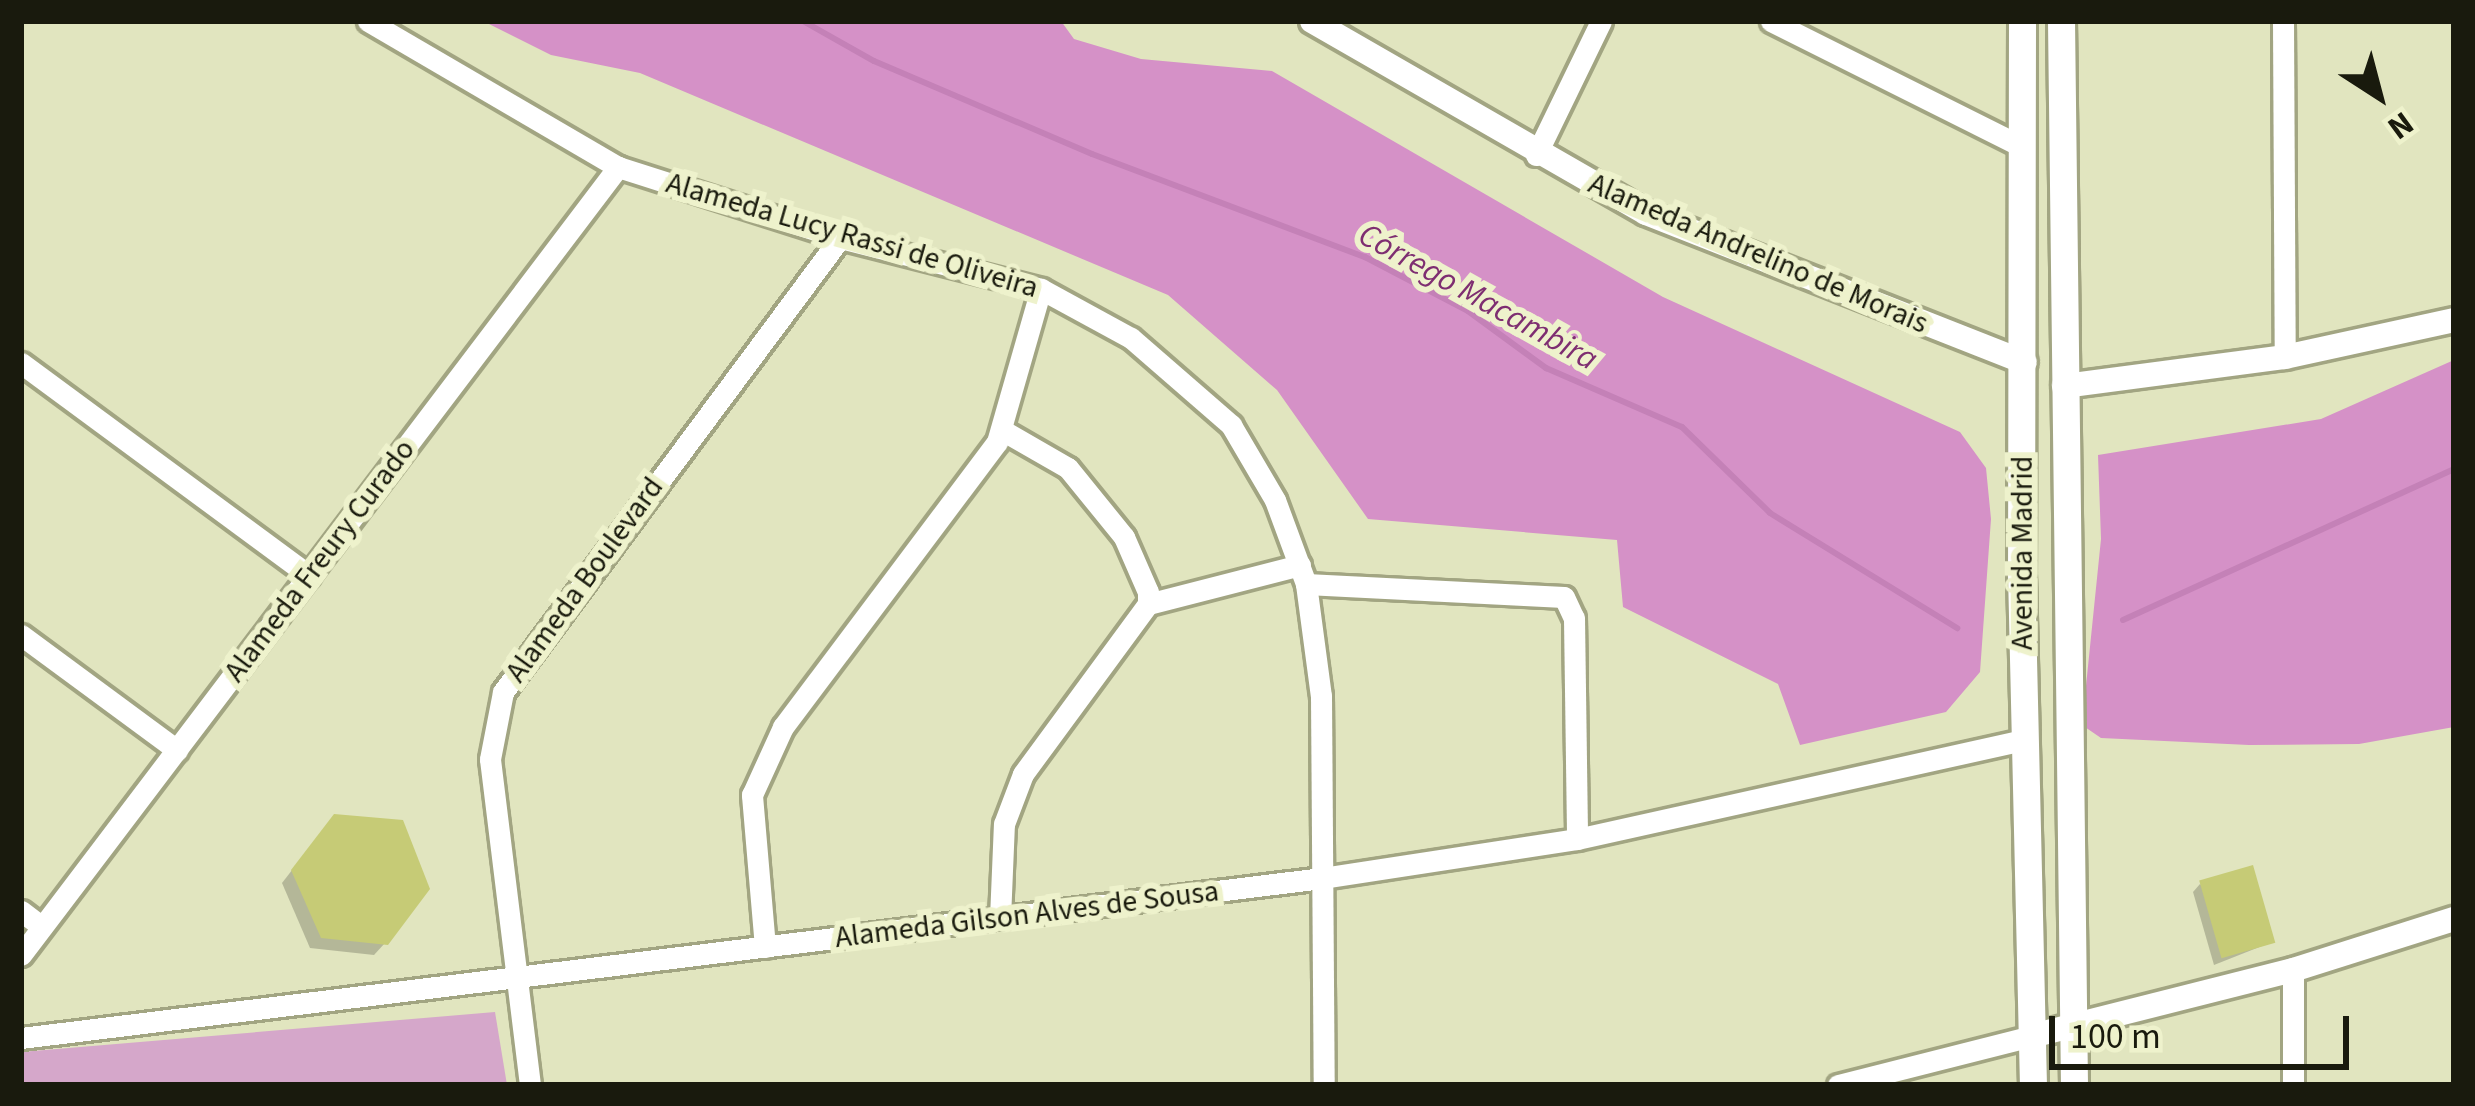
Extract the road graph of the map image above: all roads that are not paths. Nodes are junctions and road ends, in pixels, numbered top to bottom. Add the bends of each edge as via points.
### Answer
1 (368, 21) edge
2 (1600, 21) edge
3 (1771, 21) edge
4 (2022, 21) edge
5 (2061, 21) edge
6 (2283, 21) edge
7 (1321, 23) edge
8 (2023, 147) junction
9 (1535, 154) junction
10 (618, 167) junction
11 (840, 238) junction
12 (1041, 289) junction
13 (2454, 320) edge
14 (2285, 357) junction
15 (2025, 362) junction
16 (21, 363) edge
17 (2064, 386) junction
18 (1002, 430) junction
19 (1303, 574) junction
20 (309, 575) junction
21 (1148, 604) junction
22 (21, 635) edge
23 (2024, 740) junction
24 (177, 750) junction
25 (1577, 839) junction
26 (1322, 878) junction
27 (21, 911) edge
28 (1000, 918) junction
29 (2454, 919) edge
30 (43, 927) junction
31 (765, 947) junction
32 (21, 955) edge
33 (2293, 970) junction
34 (516, 979) junction
35 (2074, 1027) junction
36 (2032, 1036) junction
37 (21, 1038) edge
38 (530, 1085) edge
39 (1324, 1085) edge
40 (1838, 1085) edge
41 (2033, 1085) edge
42 (2074, 1085) edge
43 (2293, 1085) edge

1 - 10 street, Alameda Lucy Rassi de Oliveira
2 - 9 street
3 - 8 street
4 - 8 main road, Avenida Madrid
5 - 17 main road, Avenida Madrid
6 - 14 street
7 - 9 street, Alameda Andrelino de Morais
8 - 15 main road, Avenida Madrid
9 - 15 street, Alameda Andrelino de Morais via 1646,213
10 - 11 street, Alameda Lucy Rassi de Oliveira
10 - 20 street, Alameda Freury Curado
11 - 12 street, Alameda Lucy Rassi de Oliveira
11 - 34 street, Alameda Boulevard via 503,692 490,759
12 - 18 street
12 - 19 street, Alameda Lucy Rassi de Oliveira via 1131,338 1232,425 1275,500
13 - 14 street
14 - 17 street
15 - 23 main road, Avenida Madrid
16 - 20 street
17 - 35 main road, Avenida Madrid
18 - 21 street via 1068,468 1101,506 1137,560
18 - 31 street via 783,727 752,795
19 - 21 street
19 - 25 street via 1564,597 1574,618
19 - 26 street, Alameda Lucy Rassi de Oliveira via 1321,696
20 - 24 street, Alameda Freury Curado
21 - 28 street via 1023,774 1004,824
22 - 24 street
23 - 25 street, Alameda Gilson Alves de Sousa
23 - 36 main road, Avenida Madrid
24 - 30 street, Alameda Freury Curado
25 - 26 street, Alameda Gilson Alves de Sousa
26 - 28 street, Alameda Gilson Alves de Sousa
26 - 39 street, Alameda Lucy Rassi de Oliveira
27 - 30 street
28 - 31 street, Alameda Gilson Alves de Sousa
29 - 33 street
30 - 32 street, Alameda Freury Curado
31 - 34 street, Alameda Gilson Alves de Sousa
33 - 35 street
33 - 43 street
34 - 37 street, Alameda Gilson Alves de Sousa
34 - 38 street, Alameda Boulevard
35 - 36 street
35 - 42 main road, Avenida Madrid
36 - 40 street
36 - 41 main road, Avenida Madrid

